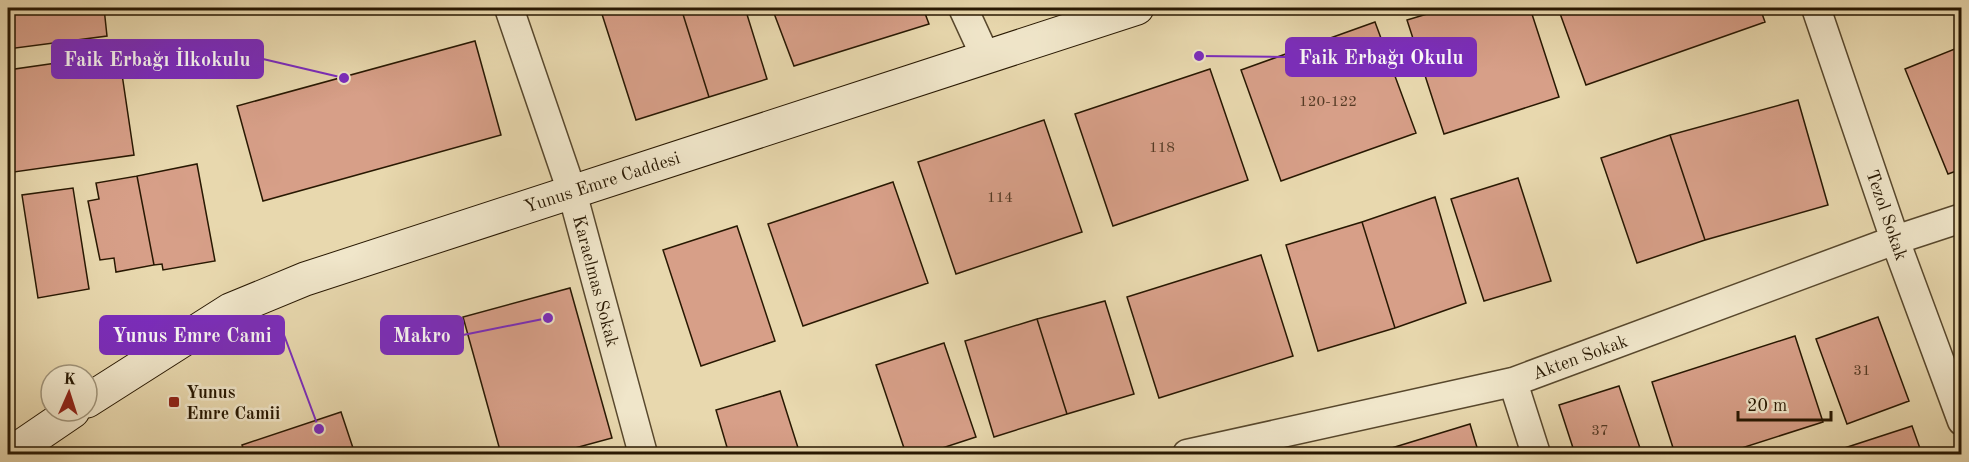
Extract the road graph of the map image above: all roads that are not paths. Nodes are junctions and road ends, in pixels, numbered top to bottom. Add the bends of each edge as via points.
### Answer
1 (509, 8) edge
2 (963, 8) edge
3 (1137, 8) edge
4 (1816, 8) edge
5 (986, 57) junction
6 (572, 192) junction
7 (1962, 218) edge
8 (1895, 240) junction
9 (1513, 382) junction
10 (99, 393) edge
11 (1962, 422) edge
12 (55, 423) edge
13 (10, 454) edge
14 (643, 454) edge
15 (1187, 454) edge
16 (1536, 454) edge

1 - 6 street, Karaelmas Sokak
2 - 5 street
3 - 5 main road, Yunus Emre Caddesi
4 - 8 street, Tezol Sokak
5 - 6 main road, Yunus Emre Caddesi
6 - 10 main road, Yunus Emre Caddesi via 305,279 230,310
6 - 14 street, Karaelmas Sokak
7 - 8 street, Akten Sokak
8 - 9 street, Akten Sokak
8 - 11 street, Tezol Sokak
9 - 15 street, Akten Sokak
9 - 16 street
12 - 13 main road

